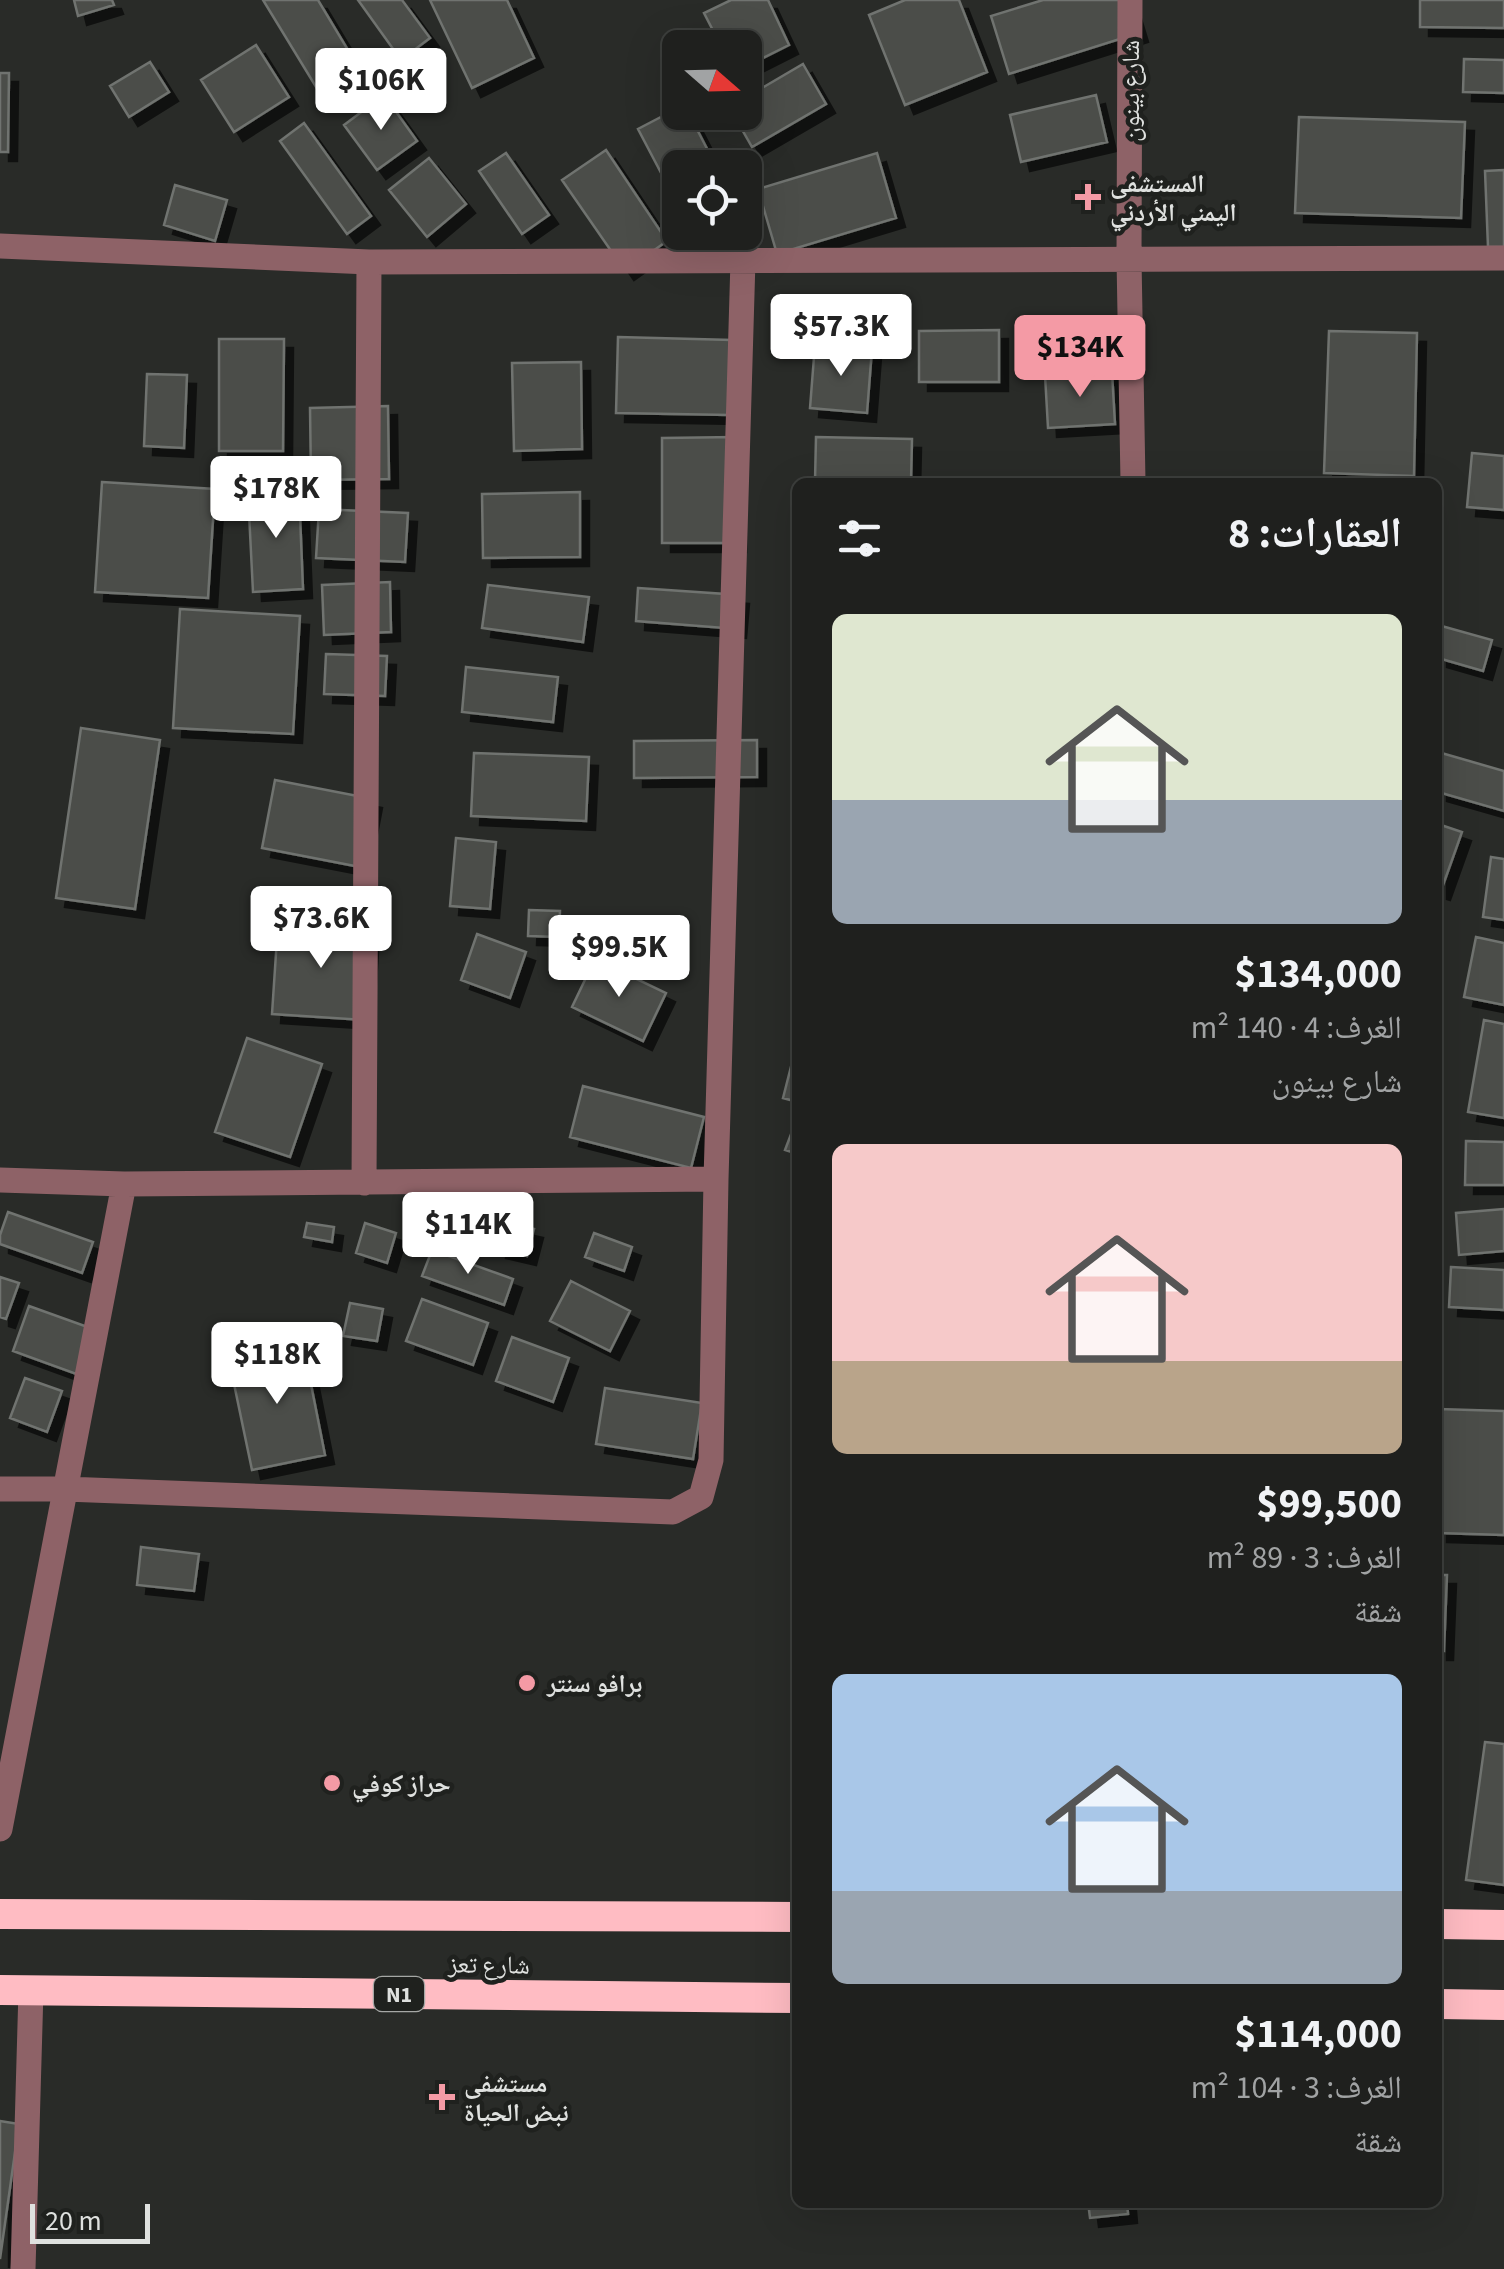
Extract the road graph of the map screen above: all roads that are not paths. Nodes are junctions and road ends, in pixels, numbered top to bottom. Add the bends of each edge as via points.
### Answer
1 (1130, 0) edge
2 (0, 246) edge
3 (1504, 258) edge
4 (1130, 259) junction
5 (743, 260) junction
6 (369, 262) junction
7 (1133, 478) edge
8 (716, 1179) junction
9 (0, 1180) edge
10 (364, 1182) junction
11 (124, 1184) junction
12 (66, 1488) junction
13 (0, 1490) edge
14 (0, 1829) edge
15 (0, 1914) edge
16 (792, 1917) edge
17 (1442, 1924) edge
18 (1504, 1925) edge
19 (0, 1990) edge
20 (31, 1990) junction
21 (792, 1998) edge
22 (1442, 2004) edge
23 (1504, 2005) edge
24 (23, 2269) edge

1 - 4 street, شارع بينون
2 - 6 street
3 - 4 street
4 - 5 street
4 - 7 street, شارع بينون
5 - 6 street
5 - 8 street
6 - 10 street
8 - 10 street
8 - 12 street via 712,1460 701,1498 673,1512
9 - 11 street
10 - 11 street
11 - 12 street
12 - 13 street
12 - 14 street
15 - 16 highway, شارع تعز
17 - 18 highway
19 - 20 highway, شارع تعز / N1
20 - 21 highway, شارع تعز / N1
20 - 24 street
22 - 23 highway

